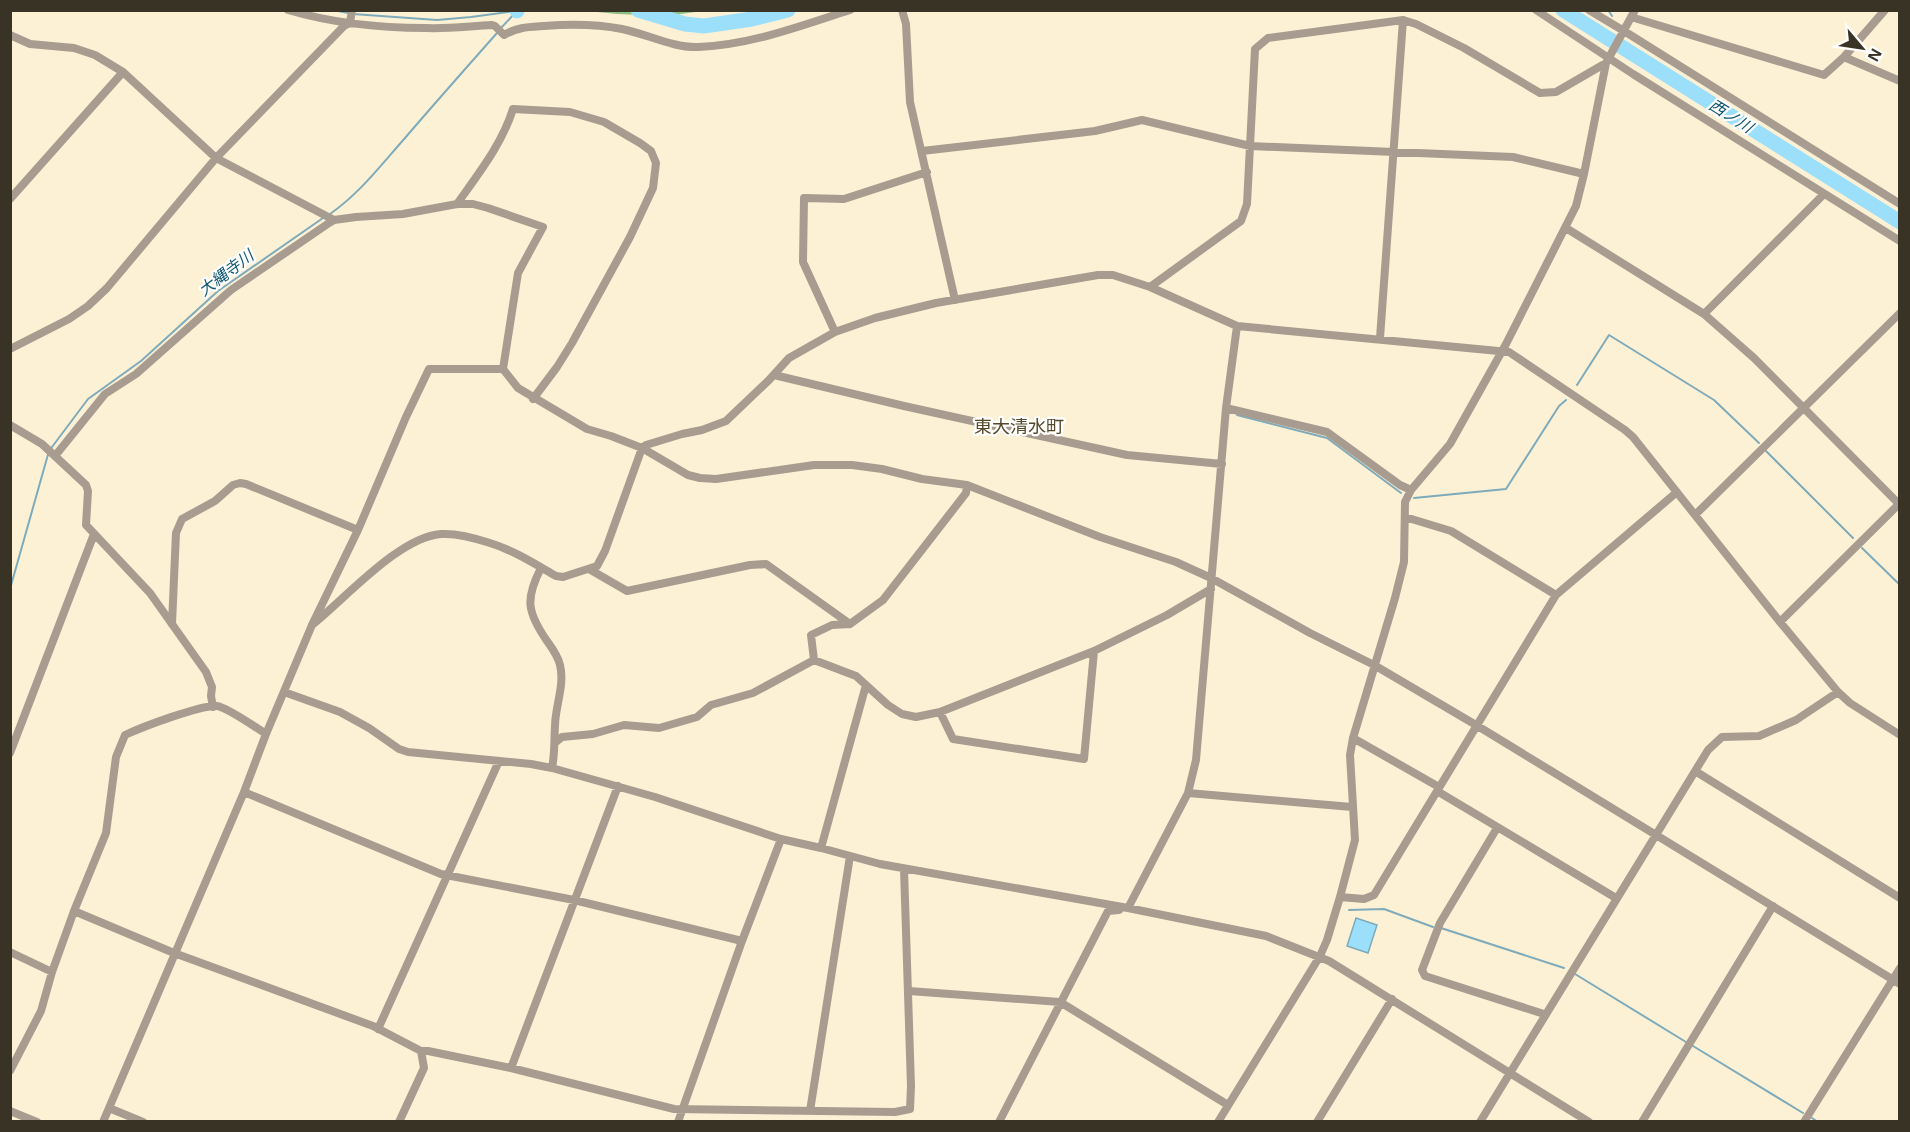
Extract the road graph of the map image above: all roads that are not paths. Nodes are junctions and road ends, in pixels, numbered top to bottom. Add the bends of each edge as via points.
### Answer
1 (288, 10) edge
2 (352, 10) edge
3 (850, 10) edge
4 (902, 10) edge
5 (1536, 10) edge
6 (1589, 10) edge
7 (1885, 10) edge
8 (1633, 14) edge
9 (1403, 20) junction
10 (350, 23) junction
11 (1622, 34) junction
12 (10, 35) edge
13 (1844, 57) junction
14 (1609, 58) junction
15 (123, 72) junction
16 (1899, 81) edge
17 (1250, 146) junction
18 (922, 151) junction
19 (1392, 151) junction
20 (216, 158) junction
21 (927, 172) junction
22 (1584, 174) junction
23 (1824, 194) junction
24 (10, 199) edge
25 (457, 204) junction
26 (1899, 204) edge
27 (332, 219) junction
28 (1566, 228) junction
29 (1899, 241) edge
30 (1150, 287) junction
31 (955, 300) junction
32 (1899, 313) edge
33 (1704, 314) junction
34 (1237, 326) junction
35 (835, 332) junction
36 (1380, 338) junction
37 (10, 349) edge
38 (1503, 351) junction
39 (503, 369) junction
40 (774, 375) junction
41 (533, 399) junction
42 (1226, 408) junction
43 (1803, 408) junction
44 (10, 425) edge
45 (642, 448) junction
46 (51, 453) junction
47 (1222, 464) junction
48 (967, 485) junction
49 (1411, 490) junction
50 (1677, 492) junction
51 (1899, 504) edge
52 (1695, 515) junction
53 (1405, 517) junction
54 (358, 530) junction
55 (94, 534) junction
56 (541, 568) junction
57 (589, 569) junction
58 (1210, 578) junction
59 (1210, 589) junction
60 (1556, 595) junction
61 (1780, 622) junction
62 (850, 624) junction
63 (172, 625) junction
64 (312, 625) junction
65 (1094, 651) junction
66 (814, 660) junction
67 (1374, 666) junction
68 (866, 686) junction
69 (284, 692) junction
70 (1838, 692) junction
71 (213, 707) junction
72 (940, 712) junction
73 (1476, 725) junction
74 (266, 734) junction
75 (1899, 734) edge
76 (1353, 738) junction
77 (556, 742) junction
78 (10, 753) edge
79 (499, 761) junction
80 (552, 768) junction
81 (1695, 771) junction
82 (618, 786) junction
83 (1438, 789) junction
84 (244, 792) junction
85 (1188, 793) junction
86 (1352, 807) junction
87 (1497, 828) junction
88 (1655, 835) junction
89 (781, 839) junction
90 (821, 848) junction
91 (850, 856) junction
92 (904, 869) junction
93 (449, 875) junction
94 (1340, 897) junction
95 (1616, 898) junction
96 (1899, 898) edge
97 (574, 900) junction
98 (1773, 906) junction
99 (1128, 909) junction
100 (74, 911) junction
101 (742, 941) junction
102 (10, 952) edge
103 (174, 953) junction
104 (1320, 957) junction
105 (1899, 968) edge
106 (52, 972) junction
107 (1896, 982) edge
108 (909, 991) junction
109 (1392, 999) junction
110 (1060, 1002) junction
111 (1544, 1014) junction
112 (378, 1029) junction
113 (422, 1051) junction
114 (511, 1068) junction
115 (10, 1071) edge
116 (1511, 1072) junction
117 (1228, 1105) junction
118 (109, 1108) junction
119 (681, 1109) junction
120 (10, 1111) edge
121 (810, 1112) junction
122 (37, 1122) edge
123 (103, 1122) edge
124 (143, 1122) edge
125 (399, 1122) edge
126 (678, 1122) edge
127 (999, 1122) edge
128 (1218, 1122) edge
129 (1317, 1122) edge
130 (1480, 1122) edge
131 (1589, 1122) edge
132 (1642, 1122) edge
133 (1804, 1122) edge

1 - 10 street
2 - 10 street
3 - 10 street via 746,42 696,47 598,25 514,28 504,35 498,29
4 - 18 street via 910,102
5 - 14 street
6 - 11 street
7 - 13 street
8 - 11 street
8 - 13 street via 1824,75
9 - 14 street via 1464,48 1540,93 1556,92
9 - 17 street via 1268,38 1255,49
9 - 19 street
10 - 20 street
11 - 14 street
11 - 26 street
12 - 15 street via 30,44 74,48
13 - 16 street
14 - 22 street
14 - 23 street
15 - 20 street
15 - 24 street
17 - 18 street via 1142,120 1095,131
17 - 19 street
17 - 30 street via 1247,204 1241,221
18 - 21 street
19 - 22 street via 1513,157
19 - 36 street
20 - 27 street
20 - 37 street via 101,294 69,319
21 - 31 street
21 - 35 street via 844,199 804,198 802,262
22 - 28 street
23 - 29 street
23 - 33 street
25 - 27 street via 403,214
25 - 39 street via 488,208 543,227 518,273
25 - 41 street via 493,153 513,109 570,112 604,123 651,151 656,163 653,188 630,237 572,343
27 - 46 street via 231,290 136,374 105,394
28 - 33 street
28 - 38 street
30 - 31 street via 1113,275 1098,275
30 - 34 street
31 - 35 street
32 - 43 street
33 - 43 street
34 - 36 street
34 - 42 street
35 - 40 street via 789,358
36 - 38 street
38 - 49 street via 1450,444
38 - 50 street via 1625,430
39 - 41 street
39 - 54 street via 429,369
40 - 45 street via 720,424
40 - 47 street via 1127,455
41 - 45 street via 587,429
42 - 47 street
42 - 49 street via 1327,432
43 - 51 street
43 - 52 street
44 - 46 street
45 - 48 street via 700,478 814,465 852,465
45 - 57 street via 605,551 597,566
46 - 55 street via 86,485 86,525
47 - 58 street
48 - 58 street
48 - 62 street via 966,494 883,600
49 - 53 street
50 - 52 street
50 - 60 street
51 - 61 street
52 - 61 street
53 - 60 street via 1451,531
53 - 67 street via 1404,562
54 - 63 street via 246,484 233,485 178,525
54 - 64 street
55 - 63 street via 150,592
55 - 78 street
56 - 57 street via 563,577
56 - 64 street via 479,540 441,534 427,537 406,545
56 - 77 street via 529,600 534,620 561,666
57 - 62 street via 627,591 766,564
58 - 59 street
58 - 67 street
59 - 65 street
59 - 85 street via 1196,760
60 - 73 street
61 - 70 street
62 - 66 street via 832,625 811,635
63 - 71 street via 206,672
64 - 69 street
65 - 72 street
65 - 72 street via 1084,759 953,739
66 - 68 street via 856,676
66 - 77 street via 753,693 711,705 697,717 659,728 624,725 562,737
67 - 73 street
67 - 76 street
68 - 72 street via 902,714 916,717
68 - 90 street
69 - 74 street
69 - 79 street via 340,712 408,752
70 - 75 street
70 - 81 street via 1796,720 1759,736 1722,737
71 - 74 street via 219,706
71 - 100 street via 125,735 116,757 106,833
73 - 83 street
73 - 88 street
74 - 84 street
76 - 83 street
76 - 86 street
77 - 80 street
79 - 80 street
79 - 93 street
80 - 82 street
81 - 88 street
81 - 96 street
82 - 89 street
82 - 97 street
83 - 87 street
83 - 94 street via 1374,895 1364,899
84 - 93 street
84 - 103 street
85 - 86 street
85 - 99 street
86 - 94 street via 1355,840
87 - 95 street
87 - 111 street via 1440,923 1422,970 1425,976
88 - 95 street
88 - 98 street
89 - 90 street
89 - 101 street
90 - 91 street
91 - 92 street
91 - 121 street
92 - 99 street
92 - 108 street
93 - 97 street
93 - 112 street
94 - 104 street
95 - 111 street
97 - 101 street
97 - 114 street
98 - 107 street
98 - 132 street
99 - 104 street via 1266,936
99 - 110 street via 1108,911
100 - 103 street
100 - 106 street
101 - 119 street
102 - 106 street
103 - 112 street
103 - 118 street
104 - 109 street
104 - 117 street
105 - 107 street
106 - 115 street via 42,1011
107 - 133 street
108 - 110 street
108 - 121 street via 910,1109
109 - 116 street
109 - 129 street
110 - 117 street
110 - 127 street
111 - 116 street
112 - 113 street
113 - 114 street
113 - 125 street via 424,1068
114 - 119 street
116 - 130 street
116 - 131 street
117 - 128 street
118 - 123 street
118 - 124 street
119 - 121 street
119 - 126 street
120 - 122 street

